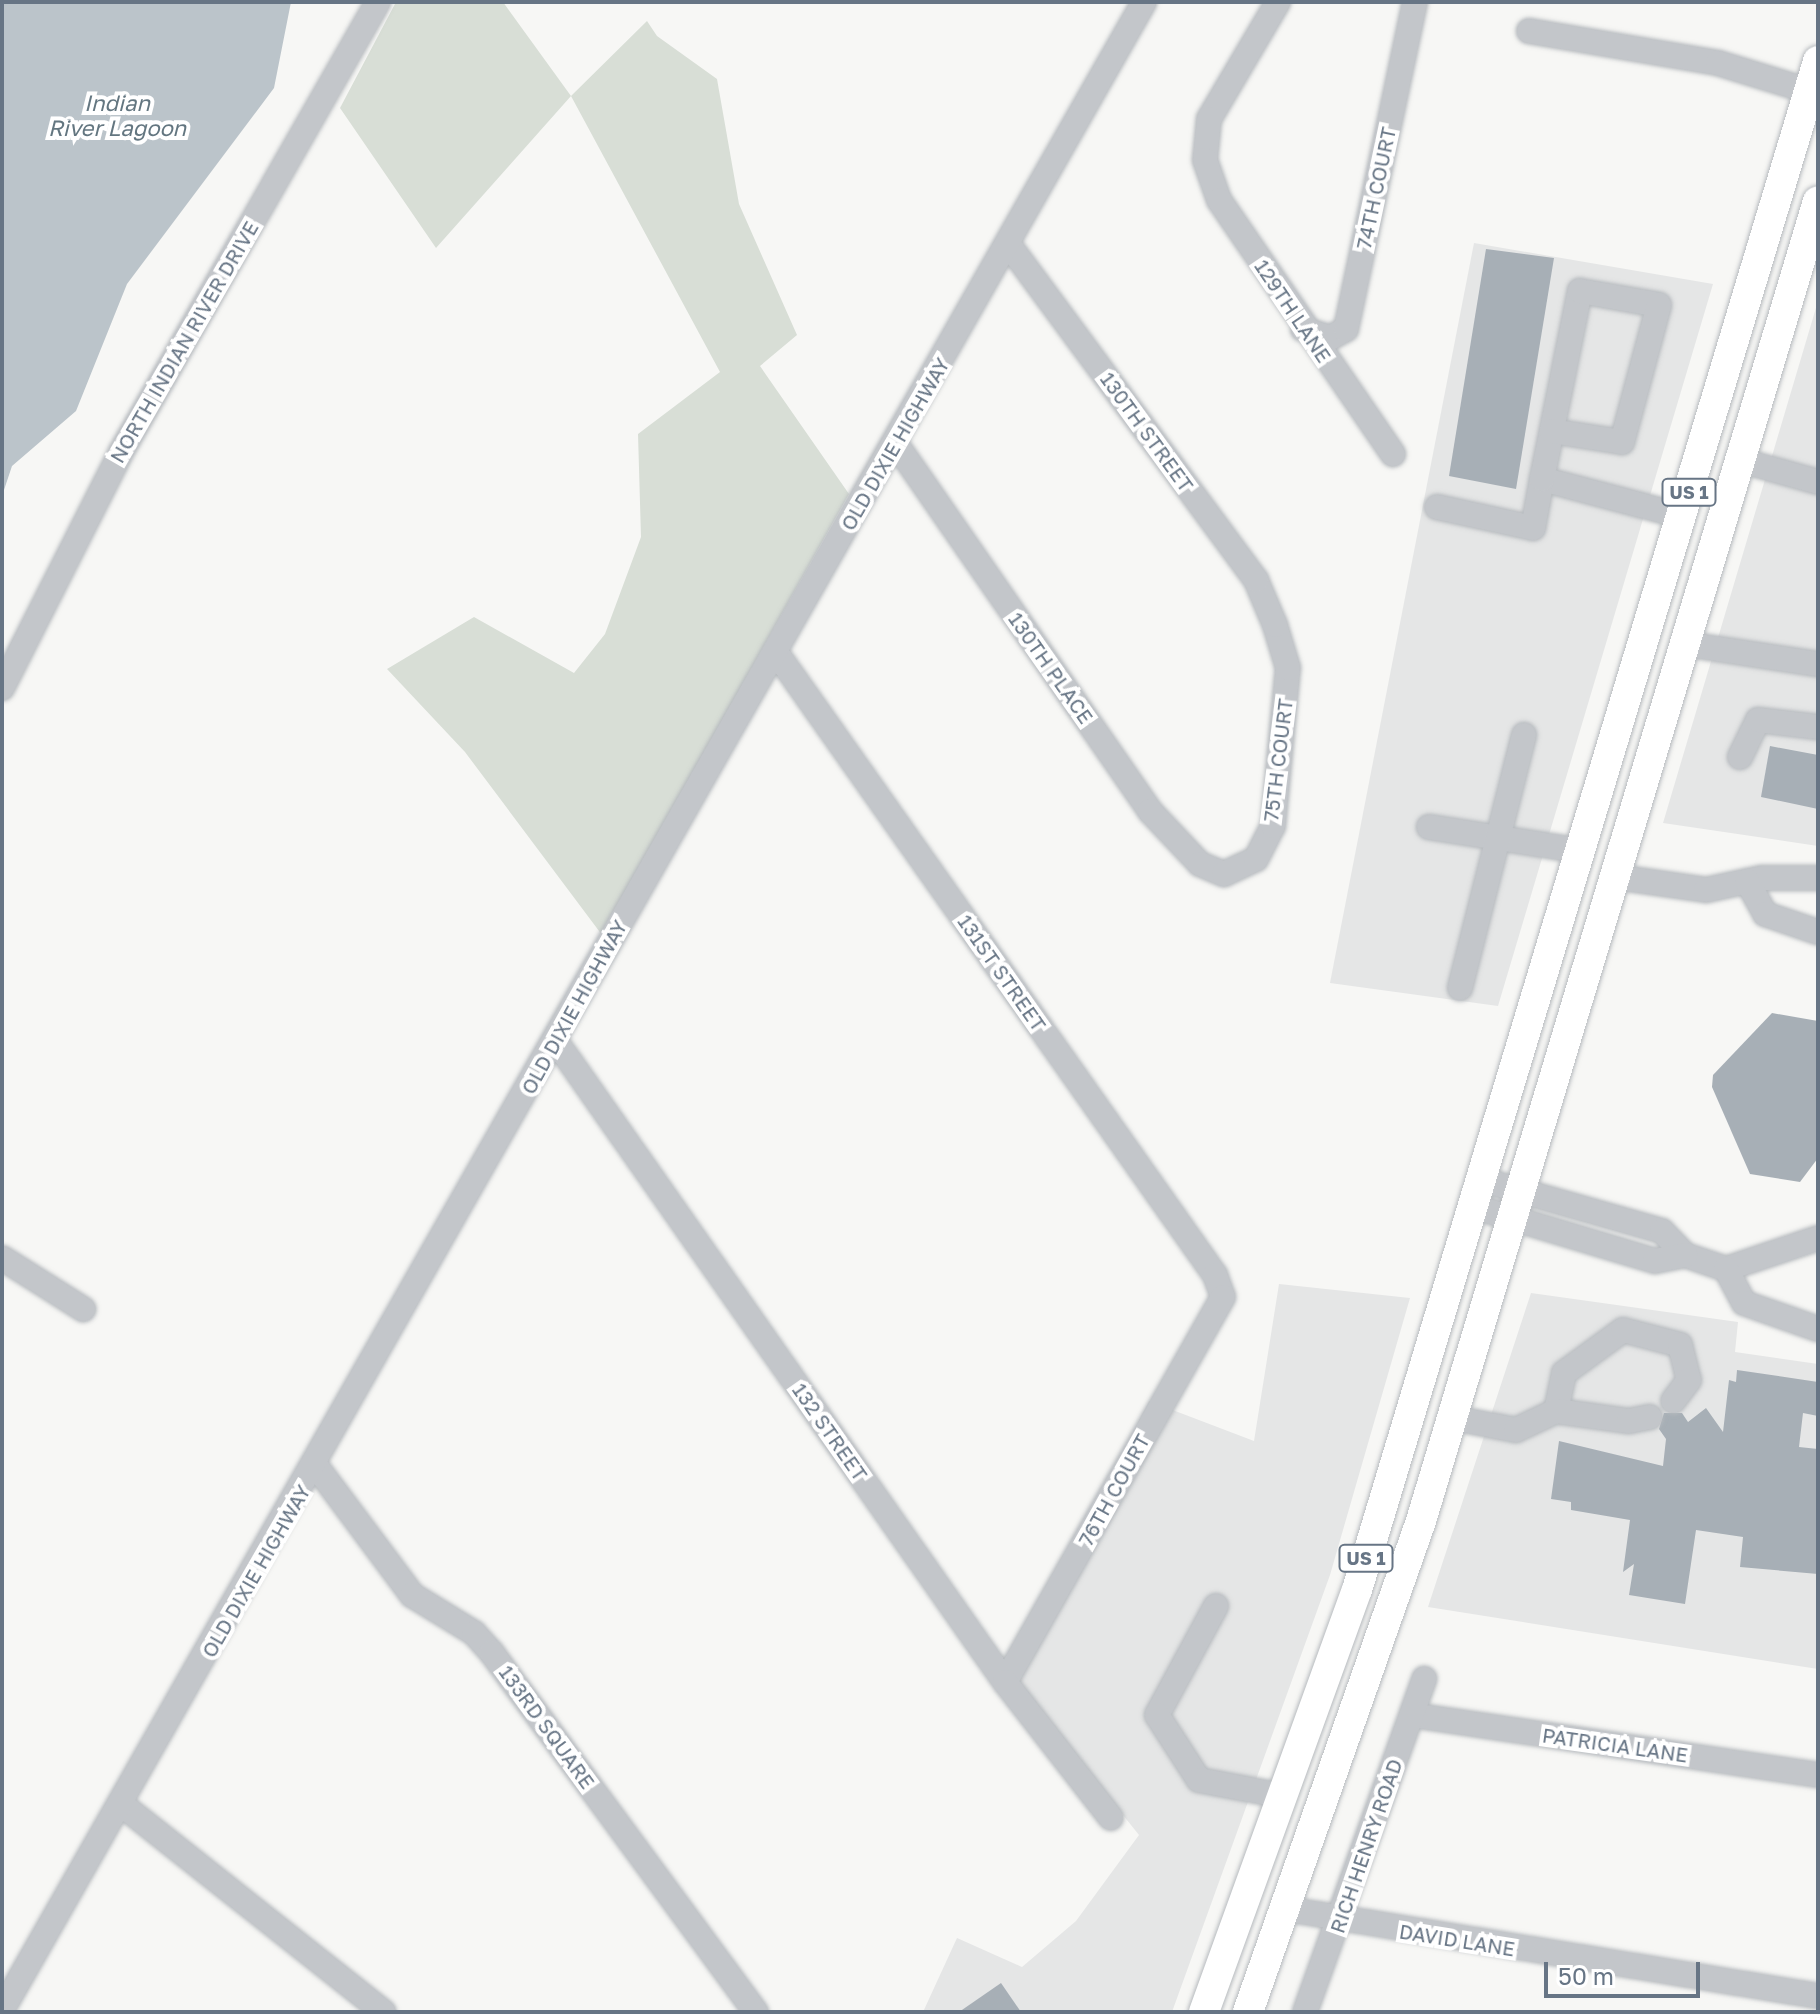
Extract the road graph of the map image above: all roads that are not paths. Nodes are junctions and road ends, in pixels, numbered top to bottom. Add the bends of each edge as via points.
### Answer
1 (378, 2) edge
2 (1144, 2) edge
3 (1278, 2) edge
4 (1409, 8) edge
5 (1529, 31) dead end
6 (1818, 61) edge
7 (1814, 97) edge
8 (1818, 201) edge
9 (1009, 245) junction
10 (1303, 329) junction
11 (1552, 431) junction
12 (896, 444) junction
13 (1393, 454) dead end
14 (1743, 461) junction
15 (1542, 479) junction
16 (1818, 481) edge
17 (1437, 507) dead end
18 (1682, 516) junction
19 (1275, 625) joint
20 (1685, 644) junction
21 (775, 651) junction
22 (1818, 664) edge
23 (2, 688) edge
24 (1818, 727) edge
25 (1524, 735) dead end
26 (1740, 757) dead end
27 (1429, 827) dead end
28 (1499, 838) junction
29 (1582, 851) junction
30 (1224, 874) joint
31 (1616, 877) junction
32 (1818, 878) edge
33 (1747, 881) junction
34 (1818, 932) edge
35 (1460, 988) dead end
36 (555, 1040) junction
37 (1479, 1194) junction
38 (1518, 1204) junction
39 (1818, 1238) edge
40 (2, 1258) edge
41 (1726, 1269) junction
42 (1223, 1297) joint
43 (83, 1309) dead end
44 (1818, 1329) edge
45 (1673, 1401) dead end
46 (1556, 1411) junction
47 (1650, 1417) dead end
48 (1453, 1418) junction
49 (316, 1466) junction
50 (1216, 1606) dead end
51 (1424, 1679) dead end
52 (1005, 1682) junction
53 (1412, 1715) junction
54 (1818, 1775) edge
55 (1284, 1796) junction
56 (121, 1804) junction
57 (1111, 1818) dead end
58 (1286, 1909) junction
59 (1340, 1921) junction
60 (1818, 1996) edge
61 (2, 2010) edge
62 (383, 2012) edge
63 (756, 2012) edge
64 (1204, 2012) edge
65 (1248, 2012) edge
66 (1305, 2012) edge

1 - 23 street, NORTH INDIAN RIVER DRIVE via 121,452
2 - 9 street, OLD DIXIE HIGHWAY
3 - 10 street, 129TH LANE via 1209,119 1205,160 1219,200
4 - 10 street, 74TH COURT via 1346,329 1330,338
5 - 7 street via 1718,63
6 - 7 main road, US 1
7 - 18 main road, US 1
8 - 14 main road, US 1
9 - 12 street, OLD DIXIE HIGHWAY
9 - 19 street, 130TH STREET via 1256,580
10 - 13 street, 129TH LANE
11 - 11 street via 1580,291 1659,305 1622,442
11 - 15 street
12 - 21 street, OLD DIXIE HIGHWAY
12 - 30 street, 130TH PLACE via 1150,811 1200,864
14 - 16 street
14 - 20 main road, US 1
15 - 17 street via 1533,528
15 - 18 street
18 - 29 main road, US 1
19 - 30 street, 75TH COURT via 1288,668 1273,826 1256,859
20 - 22 street
20 - 31 main road, US 1
21 - 36 street, OLD DIXIE HIGHWAY
21 - 42 street, 131ST STREET via 1215,1275
24 - 26 street via 1758,720
25 - 28 street
27 - 28 street
28 - 29 street
28 - 35 street
29 - 37 main road, US 1
31 - 33 street via 1706,890
31 - 38 main road, US 1
32 - 33 street
33 - 34 street via 1765,914
36 - 49 street, OLD DIXIE HIGHWAY
36 - 52 street, 132 STREET
37 - 38 street
37 - 55 main road, US 1 via 1357,1590
38 - 41 street via 1662,1231 1685,1255
38 - 48 main road, US 1
39 - 41 street
40 - 43 street
41 - 44 street via 1744,1303 1792,1325
42 - 52 street, 76TH COURT
45 - 46 street via 1689,1380 1680,1345 1623,1330 1564,1373
46 - 47 street via 1629,1421
46 - 48 street via 1516,1430
48 - 58 main road, US 1
49 - 56 street, OLD DIXIE HIGHWAY
49 - 63 street, 133RD SQUARE via 412,1595 474,1633 492,1653
50 - 55 street via 1157,1715 1199,1780
51 - 53 street, RICH HENRY ROAD
52 - 57 street, 132 STREET
53 - 54 street, PATRICIA LANE
53 - 59 street, RICH HENRY ROAD
55 - 64 main road, US 1
56 - 61 street, OLD DIXIE HIGHWAY
56 - 62 street
58 - 59 street, DAVID LANE
58 - 65 main road, US 1
59 - 60 street, DAVID LANE
59 - 66 street, RICH HENRY ROAD

